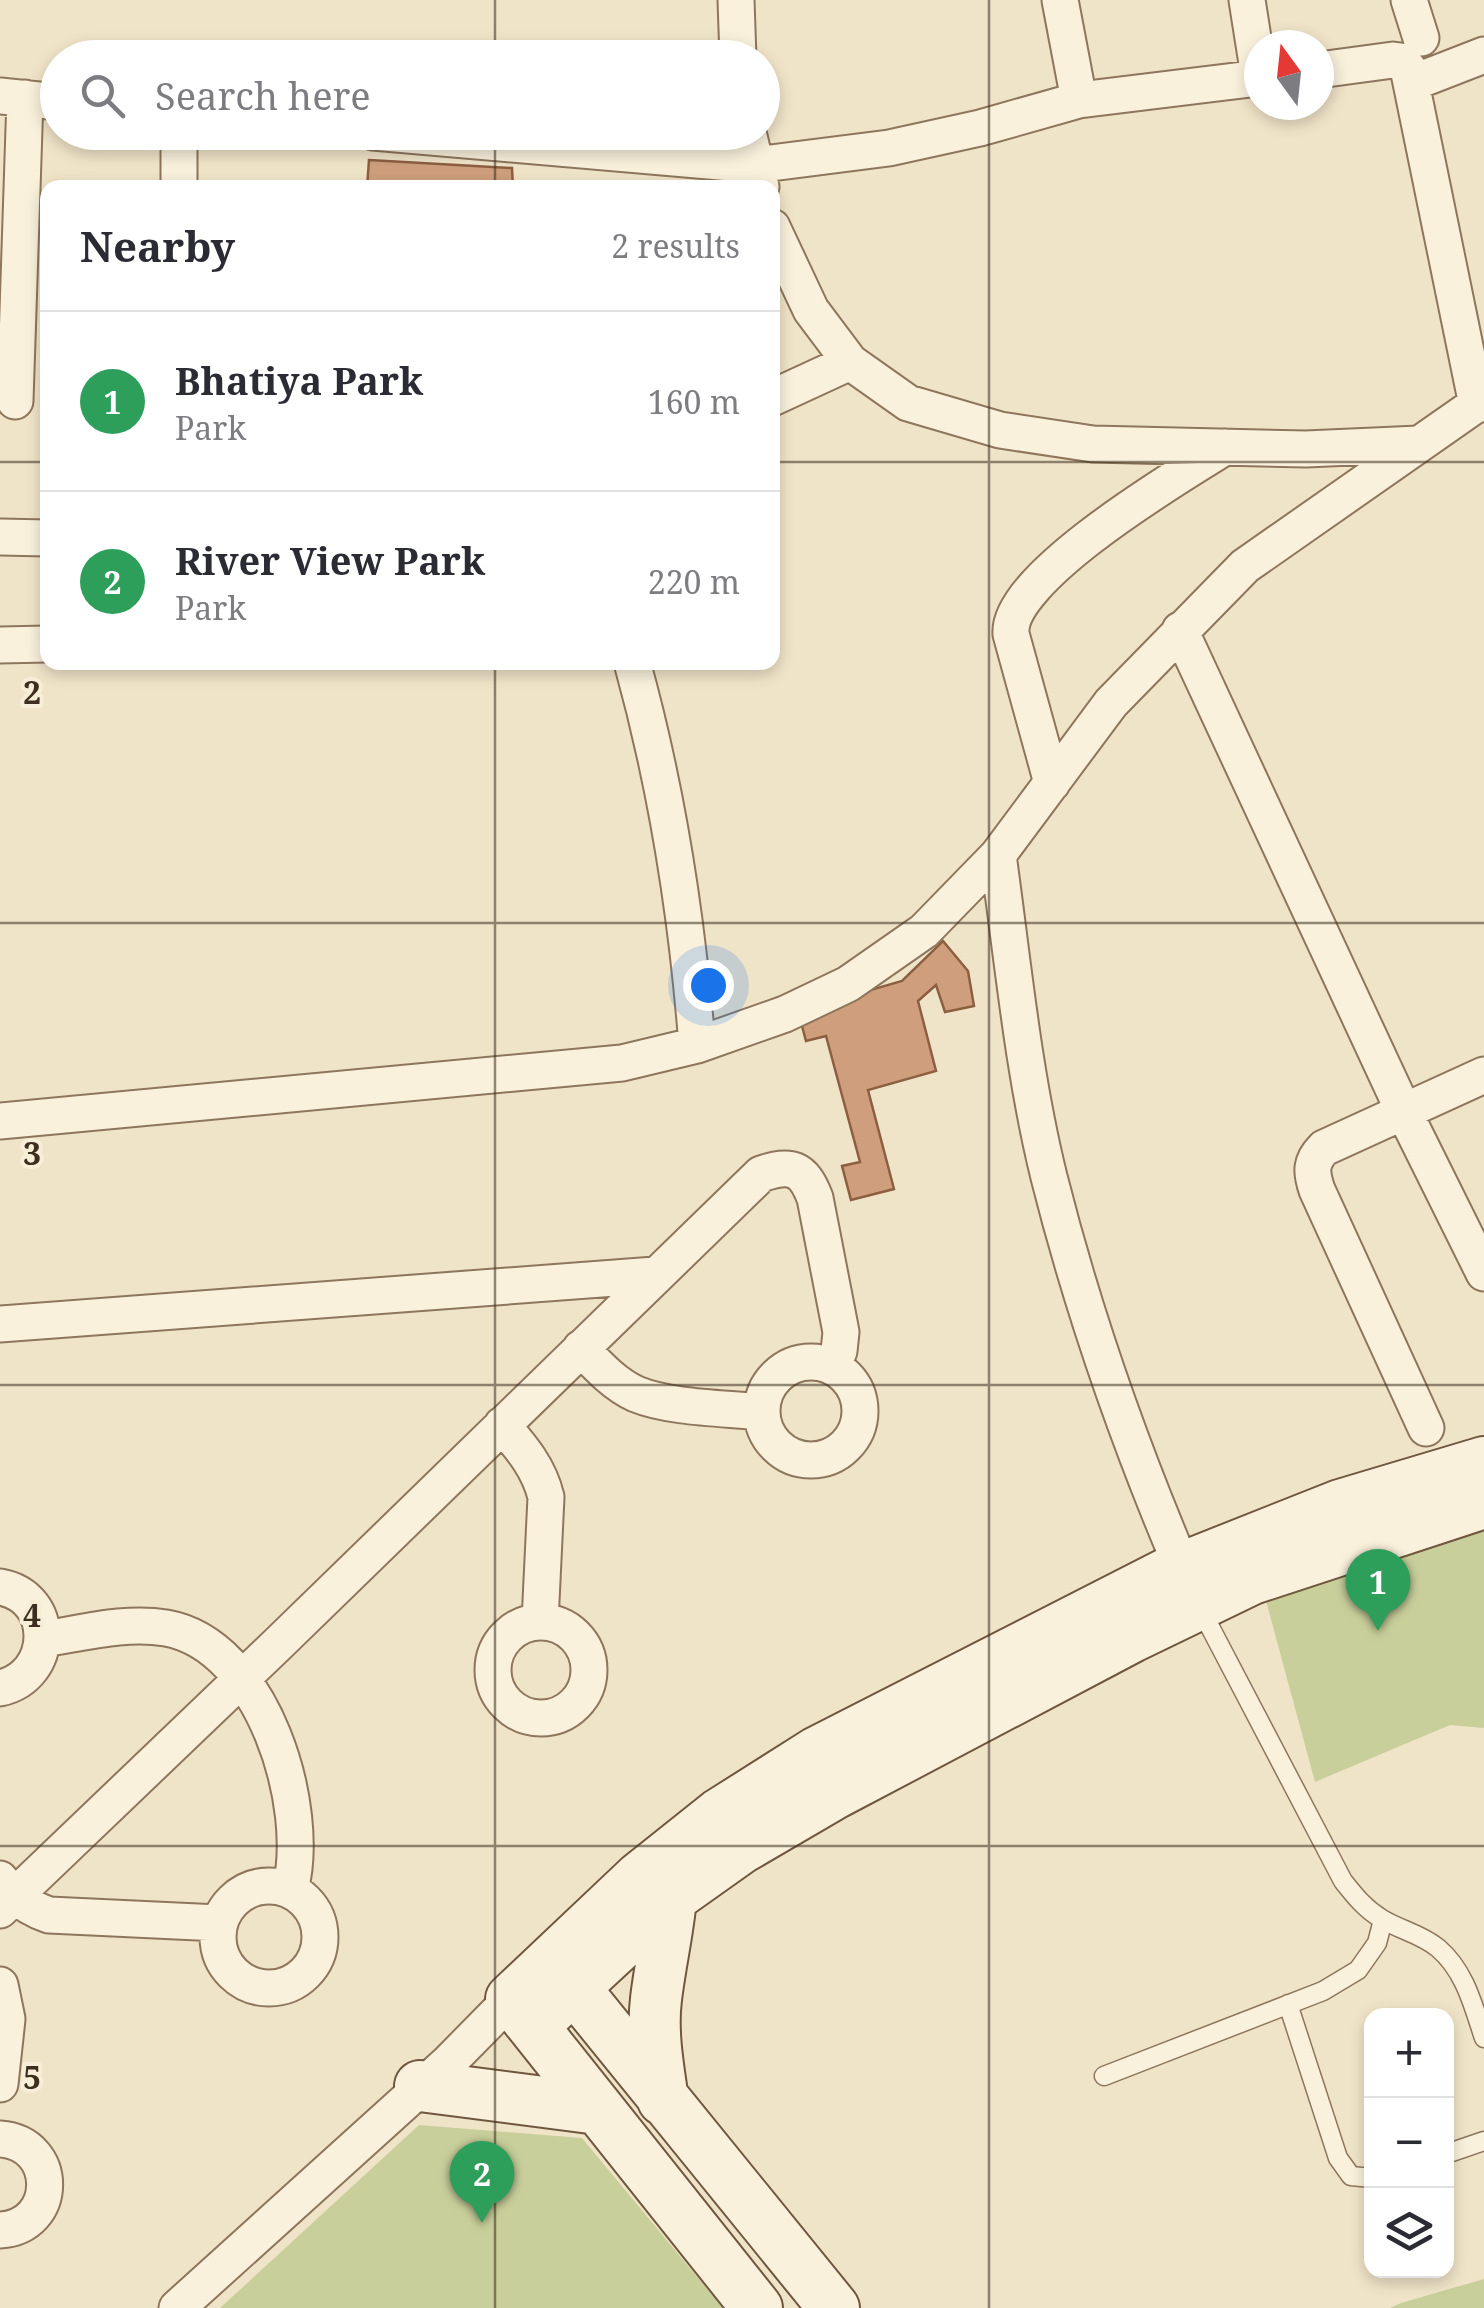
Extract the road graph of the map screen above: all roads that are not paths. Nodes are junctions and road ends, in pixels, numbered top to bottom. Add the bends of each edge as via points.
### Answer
1 (736, 0) edge
2 (1060, 0) edge
3 (1248, 0) edge
4 (1409, 0) edge
5 (1252, 30) edge
6 (1421, 38) dead end
7 (737, 40) edge
8 (1484, 55) edge
9 (1334, 68) edge
10 (1244, 79) edge
11 (1412, 83) junction
12 (28, 99) edge
13 (1079, 100) junction
14 (179, 150) edge
15 (602, 150) edge
16 (755, 162) edge
17 (179, 180) edge
18 (780, 245) edge
19 (34, 248) edge
20 (850, 362) junction
21 (780, 394) edge
22 (15, 400) dead end
23 (1481, 402) edge
24 (1420, 444) junction
25 (1225, 447) junction
26 (0, 537) edge
27 (40, 538) edge
28 (1180, 630) junction
29 (40, 644) edge
30 (0, 645) edge
31 (634, 670) edge
32 (1052, 783) junction
33 (998, 855) junction
34 (698, 1045) junction
35 (1484, 1074) edge
36 (1404, 1112) junction
37 (0, 1121) edge
38 (1484, 1274) edge
39 (655, 1275) junction
40 (0, 1324) edge
41 (581, 1348) junction
42 (832, 1366) junction
43 (762, 1412) junction
44 (502, 1425) junction
45 (1426, 1428) dead end
46 (1484, 1462) edge
47 (1484, 1504) edge
48 (0, 1587) edge
49 (1190, 1587) junction
50 (540, 1622) dead end
51 (44, 1639) junction
52 (242, 1678) junction
53 (0, 1688) edge
54 (290, 1890) junction
55 (5, 1895) edge
56 (671, 1898) junction
57 (1383, 1920) junction
58 (219, 1923) junction
59 (562, 1972) junction
60 (0, 1984) edge
61 (1288, 2004) junction
62 (522, 2012) junction
63 (1484, 2038) edge
64 (434, 2074) junction
65 (1104, 2076) dead end
66 (0, 2084) edge
67 (664, 2100) junction
68 (598, 2109) junction
69 (0, 2139) edge
70 (1484, 2142) edge
71 (1454, 2151) edge
72 (1364, 2177) edge
73 (0, 2230) edge
74 (177, 2308) edge
75 (757, 2308) edge
76 (834, 2308) edge

1 - 7 street
2 - 13 street
3 - 5 street
4 - 6 street
8 - 11 street
9 - 11 street via 1402,60
10 - 13 street
11 - 23 street
12 - 19 street
13 - 16 street via 889,148
14 - 17 street
15 - 16 street
18 - 20 street via 811,310
19 - 22 street
20 - 21 street
20 - 25 street via 908,403 1000,430 1093,444
23 - 24 street
24 - 25 street
24 - 28 street via 1246,566
25 - 32 street via 1101,527 1014,613 1011,634
26 - 27 street
28 - 32 street via 1112,703
28 - 36 street
29 - 30 street
31 - 34 street via 676,858
32 - 33 street
33 - 34 street via 924,931 848,984
33 - 49 street via 1048,1174 1113,1385
34 - 37 street via 622,1063
35 - 36 street
36 - 38 street
36 - 45 street via 1324,1148 1313,1159 1312,1175
39 - 40 street
39 - 41 street
39 - 42 street via 760,1174 796,1170 815,1198 836,1299 841,1332
41 - 43 street via 635,1393
41 - 44 street
42 - 43 street via 784,1370 764,1396
42 - 43 street via 860,1403 846,1447 817,1460 786,1454 773,1443
44 - 50 street via 542,1478 546,1497
44 - 52 street
46 - 49 main road via 1340,1505
47 - 49 main road via 1252,1579
48 - 51 street via 35,1608
49 - 56 main road via 740,1850
49 - 57 lane via 1343,1880
49 - 59 main road via 818,1752 719,1814 640,1877
51 - 52 street via 131,1626 168,1628 222,1656
51 - 53 street via 32,1669
52 - 54 street via 268,1720 282,1768 295,1845
52 - 55 street
54 - 58 street via 255,1887 226,1908
54 - 58 street via 316,1914 321,1931 313,1965 288,1985 255,1986 228,1969 220,1955
55 - 58 street via 66,1918
56 - 59 main road
56 - 67 main road via 656,2000
57 - 61 lane via 1358,1970
57 - 63 lane via 1439,1949 1464,1979
59 - 62 main road
59 - 67 main road
60 - 66 street via 7,2019
61 - 65 lane
61 - 72 lane via 1338,2158 1351,2176
62 - 64 street
62 - 68 main road
64 - 68 main road
64 - 74 street
67 - 76 main road
68 - 75 main road
69 - 73 street via 24,2145 35,2156 45,2184 36,2212
70 - 71 lane

